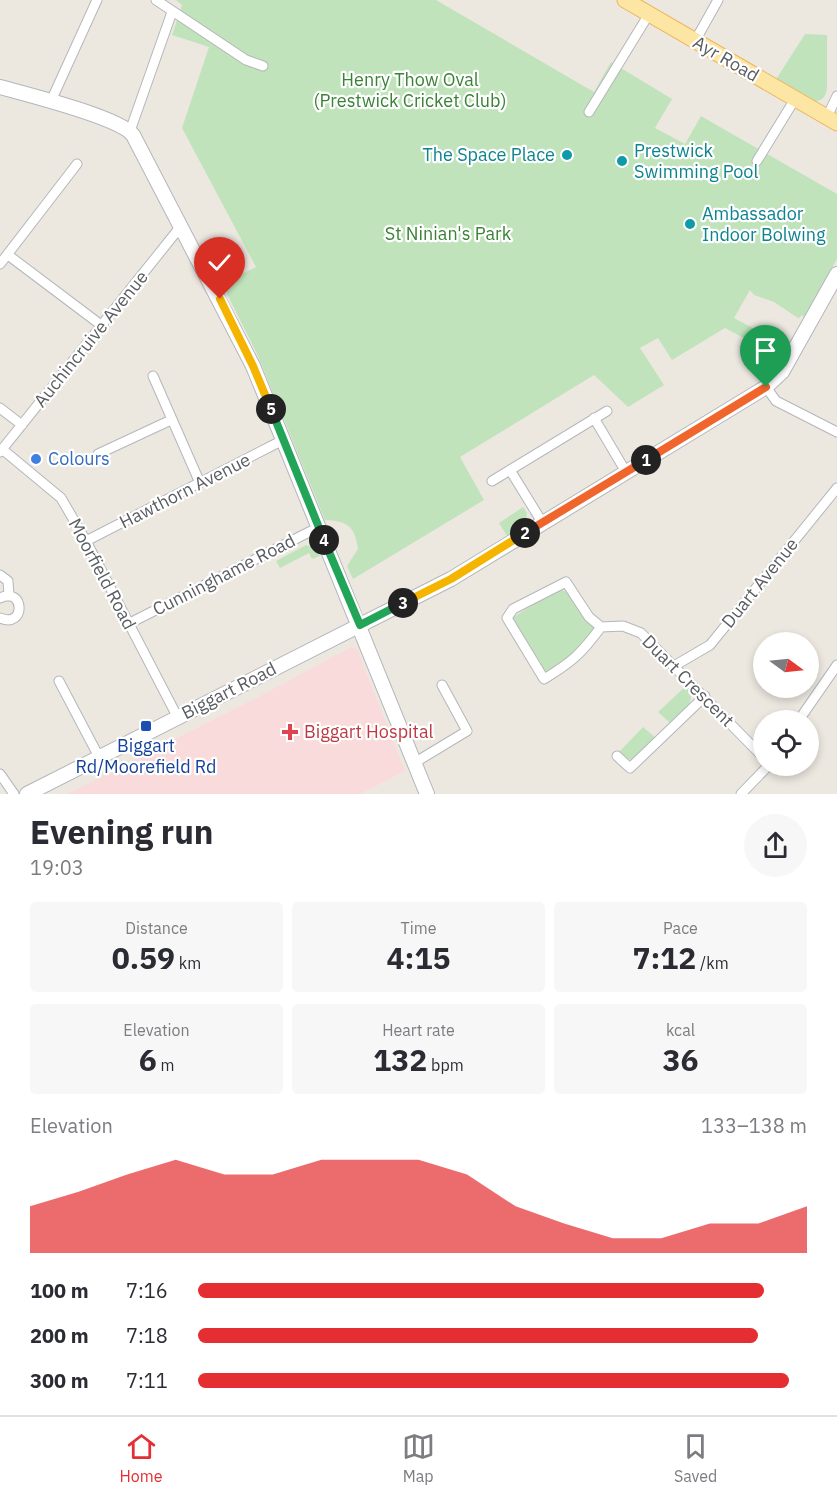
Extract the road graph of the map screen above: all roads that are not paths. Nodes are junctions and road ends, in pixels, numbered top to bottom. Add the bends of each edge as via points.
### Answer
1 (97, 0) edge
2 (156, 0) edge
3 (625, 0) edge
4 (718, 0) edge
5 (172, 12) junction
6 (649, 15) junction
7 (695, 41) junction
8 (263, 66) dead end
9 (0, 87) edge
10 (837, 96) edge
11 (795, 99) junction
12 (51, 101) junction
13 (589, 112) dead end
14 (832, 120) edge
15 (130, 131) junction
16 (757, 161) dead end
17 (76, 164) dead end
18 (181, 226) junction
19 (8, 255) junction
20 (0, 264) edge
21 (837, 274) edge
22 (101, 326) junction
23 (153, 376) dead end
24 (766, 387) junction
25 (0, 408) edge
26 (607, 411) dead end
27 (594, 418) junction
28 (171, 420) junction
29 (22, 425) junction
30 (837, 432) edge
31 (283, 440) junction
32 (1, 450) edge
33 (98, 454) dead end
34 (510, 470) junction
35 (626, 471) junction
36 (492, 481) dead end
37 (200, 483) junction
38 (837, 488) edge
39 (542, 522) junction
40 (319, 527) junction
41 (86, 542) junction
42 (0, 575) edge
43 (4, 597) edge
44 (0, 618) edge
45 (130, 623) junction
46 (360, 625) junction
47 (601, 627) junction
48 (837, 665) edge
49 (674, 666) junction
50 (59, 681) dead end
51 (442, 685) dead end
52 (705, 696) junction
53 (807, 710) edge
54 (178, 718) junction
55 (753, 746) edge
56 (617, 756) dead end
57 (99, 757) junction
58 (414, 763) junction
59 (0, 774) edge
60 (758, 776) edge
61 (14, 794) edge
62 (27, 794) edge
63 (427, 794) edge
64 (741, 794) edge

1 - 12 street
2 - 5 street
3 - 6 main road, Ayr Road
4 - 7 street
5 - 8 street via 246,60
5 - 15 street
6 - 7 main road, Ayr Road
6 - 13 street
7 - 11 main road, Ayr Road
9 - 12 street
10 - 14 street
11 - 14 main road, Ayr Road
11 - 16 street
12 - 15 street
15 - 18 street
17 - 19 street
18 - 22 street, Auchincruive Avenue
18 - 31 street via 253,366
19 - 20 street
19 - 22 street
21 - 24 street, Biggart Road via 782,372
22 - 29 street, Auchincruive Avenue
23 - 28 street
24 - 30 street via 776,401
24 - 35 street, Biggart Road
25 - 29 street
26 - 27 street
27 - 34 street
27 - 35 street
28 - 33 street
28 - 37 street
29 - 32 street, Auchincruive Avenue
31 - 37 street, Hawthorn Avenue
31 - 40 street
32 - 41 street, Moorfield Road via 61,498
34 - 36 street
34 - 39 street
35 - 39 street, Biggart Road
37 - 41 street, Hawthorn Avenue
38 - 49 street, Duart Avenue via 710,645
39 - 46 street, Biggart Road via 451,579
40 - 45 street, Cunninghame Road
40 - 46 street
41 - 45 street, Moorfield Road
42 - 43 street via 8,581
43 - 44 street via 18,602 19,612 11,619
45 - 54 street, Moorfield Road
46 - 54 street, Biggart Road
46 - 58 street
47 - 47 street via 573,662 544,679 507,618 513,609 566,582 589,617
47 - 49 street, Duart Crescent via 623,626 641,633
48 - 53 street
49 - 52 street, Duart Crescent
50 - 57 street
51 - 58 street via 467,731
52 - 55 street, Duart Crescent
52 - 56 street via 630,768
54 - 57 street, Biggart Road
57 - 62 street, Biggart Road
58 - 63 street
59 - 61 street
60 - 64 street

